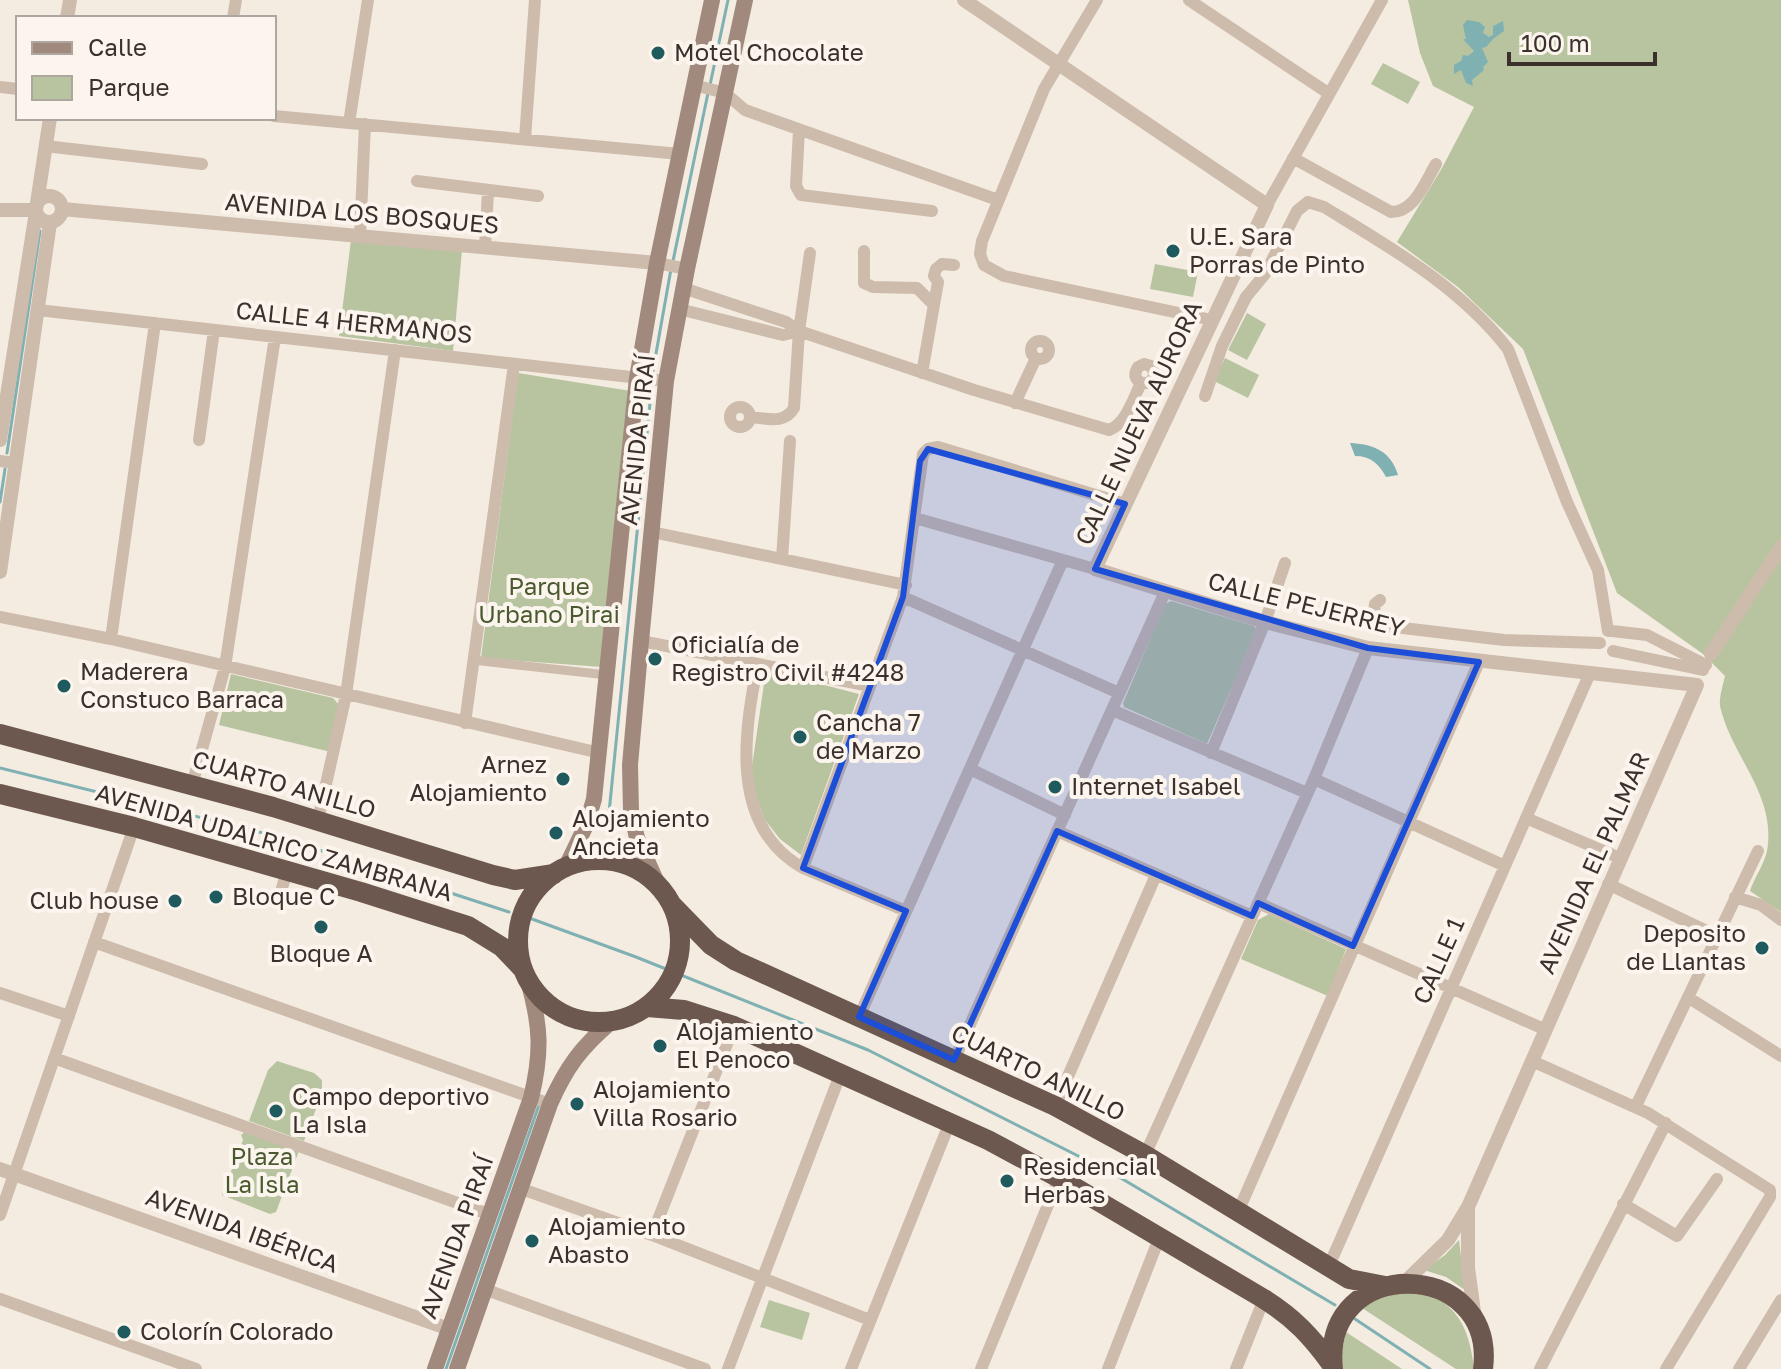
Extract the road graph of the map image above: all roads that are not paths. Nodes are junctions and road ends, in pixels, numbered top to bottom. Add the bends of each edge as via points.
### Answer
1 (368, 0) edge
2 (535, 0) edge
3 (712, 0) edge
4 (745, 0) edge
5 (964, 0) edge
6 (1097, 0) edge
7 (1189, 0) edge
8 (1382, 0) edge
9 (1057, 64) junction
10 (698, 85) junction
11 (721, 91) junction
12 (1328, 93) junction
13 (276, 116) edge
14 (50, 120) edge
15 (349, 123) junction
16 (365, 124) junction
17 (799, 130) junction
18 (525, 139) junction
19 (45, 146) junction
20 (680, 154) junction
21 (1293, 158) junction
22 (202, 164) dead end
23 (1436, 164) dead end
24 (43, 168) junction
25 (417, 181) dead end
26 (488, 191) junction
27 (52, 196) junction
28 (538, 196) dead end
29 (998, 200) junction
30 (1267, 205) junction
31 (36, 209) junction
32 (62, 209) junction
33 (0, 210) edge
34 (932, 211) dead end
35 (50, 223) junction
36 (360, 236) junction
37 (485, 248) junction
38 (864, 251) dead end
39 (810, 253) dead end
40 (660, 264) junction
41 (954, 265) dead end
42 (684, 269) junction
43 (683, 288) junction
44 (934, 305) junction
45 (679, 309) junction
46 (38, 310) junction
47 (1212, 320) junction
48 (155, 323) junction
49 (214, 330) junction
50 (799, 331) junction
51 (275, 337) junction
52 (395, 350) junction
53 (1036, 358) dead end
54 (514, 364) junction
55 (922, 373) junction
56 (641, 378) junction
57 (664, 381) junction
58 (1141, 383) dead end
59 (1205, 396) dead end
60 (1015, 403) junction
61 (750, 417) dead end
62 (0, 440) edge
63 (199, 440) dead end
64 (790, 441) dead end
65 (0, 461) edge
66 (15, 463) junction
67 (1125, 504) junction
68 (915, 518) junction
69 (652, 532) junction
70 (1781, 547) edge
71 (782, 559) junction
72 (1063, 560) junction
73 (1285, 563) dead end
74 (1095, 569) junction
75 (0, 572) edge
76 (905, 591) junction
77 (1165, 592) junction
78 (1380, 600) dead end
79 (0, 617) edge
80 (1265, 622) junction
81 (1610, 631) junction
82 (111, 639) junction
83 (641, 641) junction
84 (1600, 643) junction
85 (1368, 648) junction
86 (1023, 651) junction
87 (1613, 651) junction
88 (473, 660) junction
89 (1479, 662) junction
90 (1707, 663) junction
91 (758, 664) junction
92 (225, 667) junction
93 (1590, 673) junction
94 (607, 675) junction
95 (1697, 685) junction
96 (870, 686) junction
97 (1119, 693) junction
98 (346, 695) junction
99 (1112, 710) junction
100 (465, 723) junction
101 (0, 734) edge
102 (600, 753) junction
103 (1211, 753) junction
104 (970, 769) junction
105 (1314, 779) junction
106 (192, 785) junction
107 (1307, 793) junction
108 (0, 794) edge
109 (1065, 815) junction
110 (1526, 818) junction
111 (318, 820) junction
112 (1408, 822) junction
113 (134, 827) junction
114 (1057, 831) junction
115 (1758, 851) dead end
116 (1620, 858) junction
117 (1505, 866) junction
118 (803, 868) junction
119 (560, 870) junction
120 (1156, 875) junction
121 (1608, 884) junction
122 (659, 887) junction
123 (1735, 897) junction
124 (672, 905) junction
125 (1255, 910) junction
126 (906, 911) junction
127 (1781, 920) edge
128 (1717, 936) junction
129 (94, 942) junction
130 (1353, 946) junction
131 (524, 974) junction
132 (1451, 989) junction
133 (0, 993) edge
134 (1689, 998) junction
135 (647, 1007) junction
136 (69, 1016) junction
137 (859, 1017) junction
138 (611, 1022) junction
139 (734, 1026) junction
140 (1544, 1029) junction
141 (408, 1039) dead end
142 (403, 1053) junction
143 (1781, 1056) edge
144 (54, 1058) junction
145 (954, 1060) junction
146 (1532, 1061) junction
147 (840, 1075) junction
148 (541, 1101) junction
149 (1055, 1106) junction
150 (1636, 1106) junction
151 (950, 1122) junction
152 (1666, 1123) junction
153 (1145, 1155) junction
154 (7, 1172) edge
155 (1059, 1178) junction
156 (1717, 1179) dead end
157 (519, 1188) junction
158 (1623, 1204) junction
159 (1468, 1207) junction
160 (1238, 1212) junction
161 (0, 1215) edge
162 (491, 1215) junction
163 (652, 1235) junction
164 (1160, 1236) junction
165 (1328, 1268) junction
166 (763, 1279) junction
167 (1395, 1284) junction
168 (484, 1289) junction
169 (0, 1299) edge
170 (1264, 1299) junction
171 (1781, 1300) edge
172 (870, 1320) junction
173 (450, 1329) junction
174 (1478, 1332) junction
175 (468, 1334) junction
176 (1332, 1367) edge
177 (196, 1369) edge
178 (435, 1369) edge
179 (457, 1369) edge
180 (705, 1369) edge
181 (728, 1369) edge
182 (851, 1369) edge
183 (981, 1369) edge
184 (1108, 1369) edge
185 (1236, 1369) edge
186 (1483, 1369) edge
187 (1502, 1369) edge
188 (1540, 1369) edge
189 (1666, 1369) edge
190 (1739, 1369) edge

1 - 15 street
2 - 18 street
3 - 10 main road, AVENIDA PIRAÍ
4 - 11 main road, AVENIDA PIRAÍ
5 - 9 street
6 - 9 street
7 - 12 street
8 - 12 street, CALLE NUEVA AURORA
9 - 29 street
9 - 30 street
10 - 11 street
10 - 20 main road, AVENIDA PIRAÍ
11 - 17 street via 745,110
11 - 42 main road, AVENIDA PIRAÍ
12 - 21 street, CALLE NUEVA AURORA
13 - 15 street
14 - 19 street
15 - 16 street
16 - 18 street
16 - 36 street
17 - 29 street
17 - 34 street via 796,186 801,195
18 - 20 street
19 - 22 street
19 - 24 street
20 - 40 main road, AVENIDA PIRAÍ
21 - 23 street via 1391,212 1409,206
21 - 30 street, CALLE NUEVA AURORA
24 - 27 street
24 - 31 street
25 - 26 street
26 - 28 street
26 - 37 street
27 - 31 street via 43,197
27 - 32 street
29 - 47 street via 980,254 991,270
30 - 47 street, CALLE NUEVA AURORA
31 - 33 street
31 - 35 street
31 - 62 street
32 - 35 street
32 - 36 street, AVENIDA LOS BOSQUES
35 - 46 street
36 - 37 street, AVENIDA LOS BOSQUES
37 - 40 street, AVENIDA LOS BOSQUES
38 - 44 street via 864,283 917,288
39 - 50 street
40 - 42 street
40 - 56 main road, AVENIDA PIRAÍ
41 - 44 street via 936,269
42 - 43 main road, AVENIDA PIRAÍ
43 - 45 main road, AVENIDA PIRAÍ
43 - 50 street
44 - 55 street
45 - 50 street via 783,335
45 - 57 main road, AVENIDA PIRAÍ
46 - 48 street, CALLE 4 HERMANOS
46 - 66 street
47 - 67 street, CALLE NUEVA AURORA
48 - 49 street, CALLE 4 HERMANOS
48 - 82 street
49 - 51 street, CALLE 4 HERMANOS
49 - 63 street
50 - 55 street
50 - 61 street via 790,414 778,419
51 - 52 street, CALLE 4 HERMANOS
51 - 92 street
52 - 54 street, CALLE 4 HERMANOS
52 - 98 street
53 - 60 street
54 - 56 street, CALLE 4 HERMANOS
54 - 88 street
55 - 60 street
56 - 57 street, CALLE 4 HERMANOS
56 - 94 main road, AVENIDA PIRAÍ
57 - 69 main road, AVENIDA PIRAÍ
58 - 60 street via 1125,415 1109,430
59 - 81 street via 1246,297 1265,274 1297,211 1308,202 1324,207 1434,276 1508,349 1598,570
64 - 71 street
65 - 66 street
66 - 75 street
67 - 68 street via 938,447 928,449 920,461
67 - 74 street, CALLE NUEVA AURORA
68 - 72 street, CALLE PEJERREY
68 - 76 street
69 - 71 street
69 - 83 main road, AVENIDA PIRAÍ
70 - 90 street, AVENIDA EL PALMAR
71 - 76 street
72 - 74 street, CALLE PEJERREY
72 - 86 street
73 - 80 street
74 - 77 street, CALLE PEJERREY
76 - 86 street
76 - 96 street
77 - 80 street, CALLE PEJERREY
77 - 97 street
78 - 84 street via 1373,620 1386,626 1504,640
79 - 82 street
80 - 85 street, CALLE PEJERREY
80 - 103 street
81 - 84 street
81 - 87 street via 1620,643
81 - 90 street via 1647,635
82 - 92 street
83 - 91 street
83 - 122 main road, AVENIDA PIRAÍ via 631,811
84 - 87 street
85 - 89 street, CALLE PEJERREY
85 - 105 street
86 - 97 street
86 - 104 street
87 - 90 street
88 - 94 street
88 - 100 street
89 - 93 street, CALLE PEJERREY
89 - 112 street
90 - 95 street, AVENIDA EL PALMAR
91 - 96 street
91 - 118 street via 747,788 773,841
92 - 98 street
92 - 106 street
93 - 95 street, CALLE PEJERREY
93 - 110 street, CALLE 1
94 - 102 main road, AVENIDA PIRAÍ
95 - 116 street, AVENIDA EL PALMAR
96 - 118 street
97 - 99 street
98 - 100 street
98 - 111 street
99 - 103 street
99 - 109 street
100 - 102 street
101 - 106 highway, CUARTO ANILLO
102 - 119 main road, AVENIDA PIRAÍ via 587,823
103 - 107 street
104 - 109 street
104 - 126 street
105 - 107 street
105 - 112 street
106 - 111 highway, CUARTO ANILLO
107 - 125 street
108 - 113 highway, AVENIDA UDALRICO ZAMBRANA
109 - 114 street
110 - 116 street
110 - 117 street, CALLE 1
111 - 119 highway, CUARTO ANILLO via 515,880
112 - 117 street
112 - 130 street
113 - 129 street
113 - 131 highway, AVENIDA UDALRICO ZAMBRANA via 278,878 468,926 502,947
114 - 120 street
114 - 145 street
115 - 123 street
116 - 121 street, AVENIDA EL PALMAR
117 - 132 street, CALLE 1
118 - 126 street
119 - 122 highway via 599,860 616,862
119 - 131 highway via 540,885 522,916 518,935
120 - 125 street
120 - 149 street
121 - 128 street
121 - 140 street, AVENIDA EL PALMAR
122 - 124 highway
123 - 127 street via 1761,905
123 - 128 street
124 - 135 highway via 679,952 663,991
124 - 137 highway, CUARTO ANILLO via 711,945 736,961
125 - 130 street
125 - 153 street
126 - 137 street
128 - 134 street
129 - 136 street
129 - 142 street
130 - 132 street
130 - 160 street
131 - 138 highway via 539,997 563,1014
131 - 148 main road, AVENIDA PIRAÍ via 540,1037
132 - 140 street
132 - 165 street, CALLE 1
133 - 136 street
134 - 143 street
134 - 150 street
135 - 138 highway
135 - 139 highway via 684,1010
136 - 144 street
137 - 145 highway, CUARTO ANILLO
138 - 148 main road, AVENIDA PIRAÍ via 578,1053
139 - 147 highway
139 - 163 street
140 - 146 street, AVENIDA EL PALMAR
141 - 142 street
142 - 148 street
144 - 154 street
144 - 162 street
145 - 149 highway, CUARTO ANILLO
146 - 150 street
146 - 159 street, AVENIDA EL PALMAR
147 - 151 highway
147 - 166 street
148 - 157 main road, AVENIDA PIRAÍ
148 - 162 main road, AVENIDA PIRAÍ
149 - 153 highway, CUARTO ANILLO
150 - 152 street
151 - 155 highway
151 - 172 street
152 - 158 street
152 - 189 street via 1755,1180 1760,1212
153 - 160 highway, CUARTO ANILLO
154 - 161 street
154 - 173 street, AVENIDA IBÉRICA
155 - 164 highway
155 - 183 street
156 - 158 street via 1677,1236
157 - 163 street
157 - 168 main road, AVENIDA PIRAÍ
158 - 188 street
159 - 167 street, AVENIDA EL PALMAR via 1448,1240
159 - 174 street, AVENIDA EL PALMAR via 1468,1268
160 - 165 highway, CUARTO ANILLO
162 - 173 main road, AVENIDA PIRAÍ
163 - 166 street
164 - 170 highway
164 - 184 street
165 - 167 highway, CUARTO ANILLO via 1349,1279
166 - 172 street
166 - 181 street
167 - 174 highway, CUARTO ANILLO via 1440,1289 1467,1310
167 - 176 highway via 1358,1300 1338,1329
168 - 175 main road, AVENIDA PIRAÍ
168 - 180 street
169 - 177 street
170 - 176 highway via 1312,1337
170 - 185 street
171 - 190 street
172 - 182 street
173 - 175 street, AVENIDA IBÉRICA
173 - 178 main road, AVENIDA PIRAÍ
174 - 186 highway
174 - 187 highway
175 - 179 main road, AVENIDA PIRAÍ

